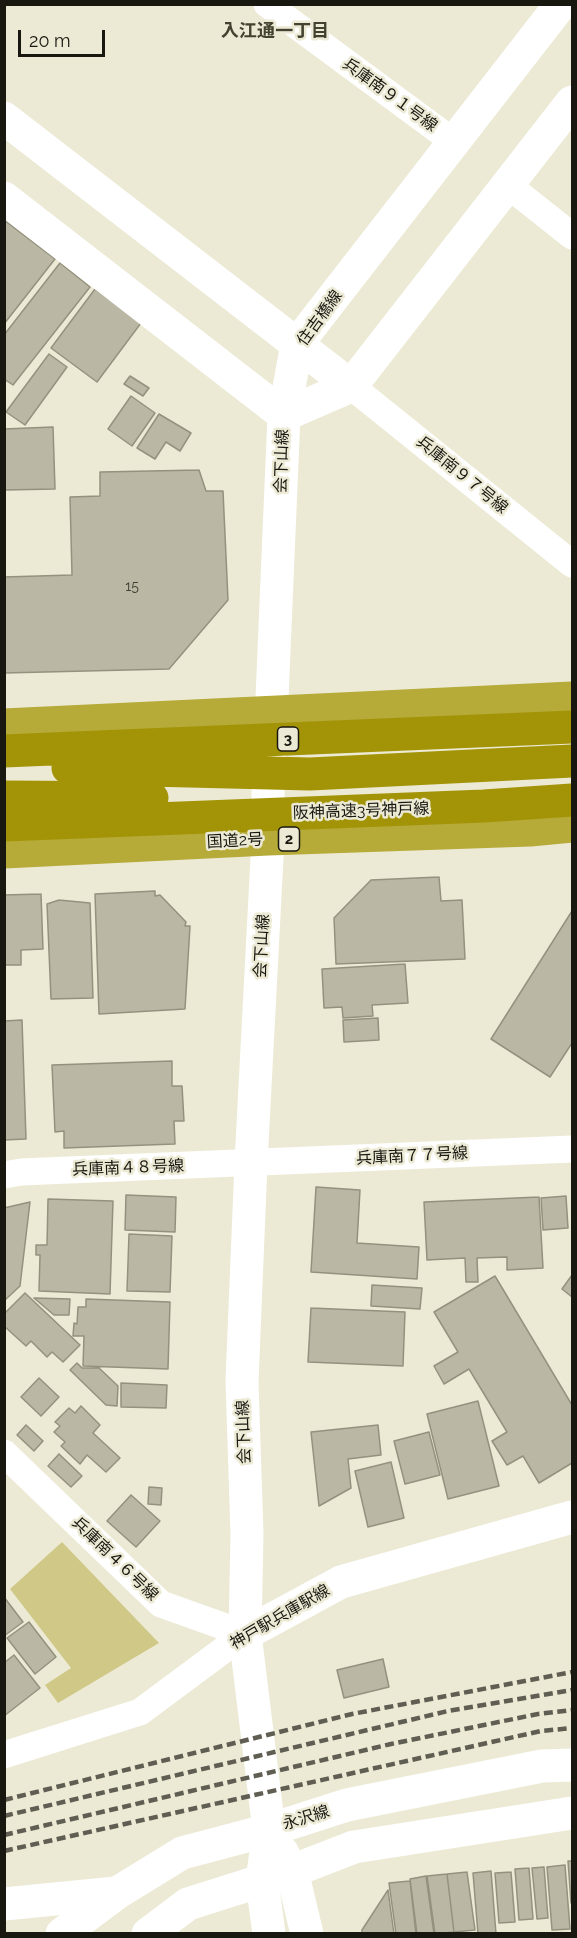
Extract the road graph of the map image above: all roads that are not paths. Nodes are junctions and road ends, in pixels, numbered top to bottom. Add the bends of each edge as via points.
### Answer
1 (267, 4) edge
2 (561, 4) edge
3 (573, 102) edge
4 (4, 118) edge
5 (454, 142) junction
6 (509, 186) junction
7 (4, 198) edge
8 (573, 236) edge
9 (297, 344) junction
10 (351, 386) junction
11 (284, 415) junction
12 (573, 564) edge
13 (573, 698) edge
14 (272, 713) junction
15 (4, 725) edge
16 (573, 727) edge
17 (4, 752) edge
18 (573, 761) edge
19 (4, 765) edge
20 (268, 792) junction
21 (4, 797) edge
22 (573, 800) edge
23 (4, 825) edge
24 (573, 826) edge
25 (267, 839) junction
26 (4, 852) edge
27 (573, 1149) edge
28 (251, 1163) junction
29 (4, 1175) edge
30 (4, 1453) edge
31 (573, 1517) edge
32 (245, 1634) junction
33 (4, 1755) edge
34 (573, 1765) edge
35 (573, 1813) edge
36 (269, 1830) junction
37 (277, 1876) junction
38 (117, 1893) junction
39 (4, 1904) edge
40 (62, 1934) edge
41 (148, 1934) edge
42 (269, 1934) edge
43 (307, 1934) edge

1 - 5 street, 兵庫南９１号線
2 - 5 street, 住吉橋線
3 - 6 street
4 - 9 street
5 - 9 street, 住吉橋線
6 - 8 street
6 - 10 street
7 - 11 street, 会下山線
9 - 10 street
9 - 11 street, 住吉橋線
10 - 11 street
10 - 12 street, 兵庫南９７号線
11 - 14 street, 会下山線
13 - 14 highway
14 - 15 highway
14 - 20 street, 会下山線
16 - 17 highway, 3
18 - 19 highway, 3 via 310,774
20 - 21 highway via 157,798
20 - 25 street, 会下山線
22 - 23 highway, 阪神高速3号神戸線
24 - 25 highway, 国道2号 / 2
25 - 26 highway, 国道2号 / 2
25 - 28 street, 会下山線
27 - 28 street, 兵庫南７７号線
28 - 29 street, 兵庫南４８号線
28 - 32 street, 会下山線 via 242,1381 247,1534
30 - 32 street, 兵庫南４６号線 via 161,1604
31 - 32 street, 神戸駅兵庫駅線 via 341,1582
32 - 33 street, 神戸駅兵庫駅線 via 140,1712
32 - 36 street, 会下山線
34 - 36 street, 永沢線 via 542,1766 347,1805
35 - 37 street via 354,1847
36 - 37 street, 会下山線
36 - 38 street, 永沢線 via 182,1853
37 - 41 street via 188,1904
37 - 42 street
37 - 43 street
38 - 39 street
38 - 40 street, 永沢線

